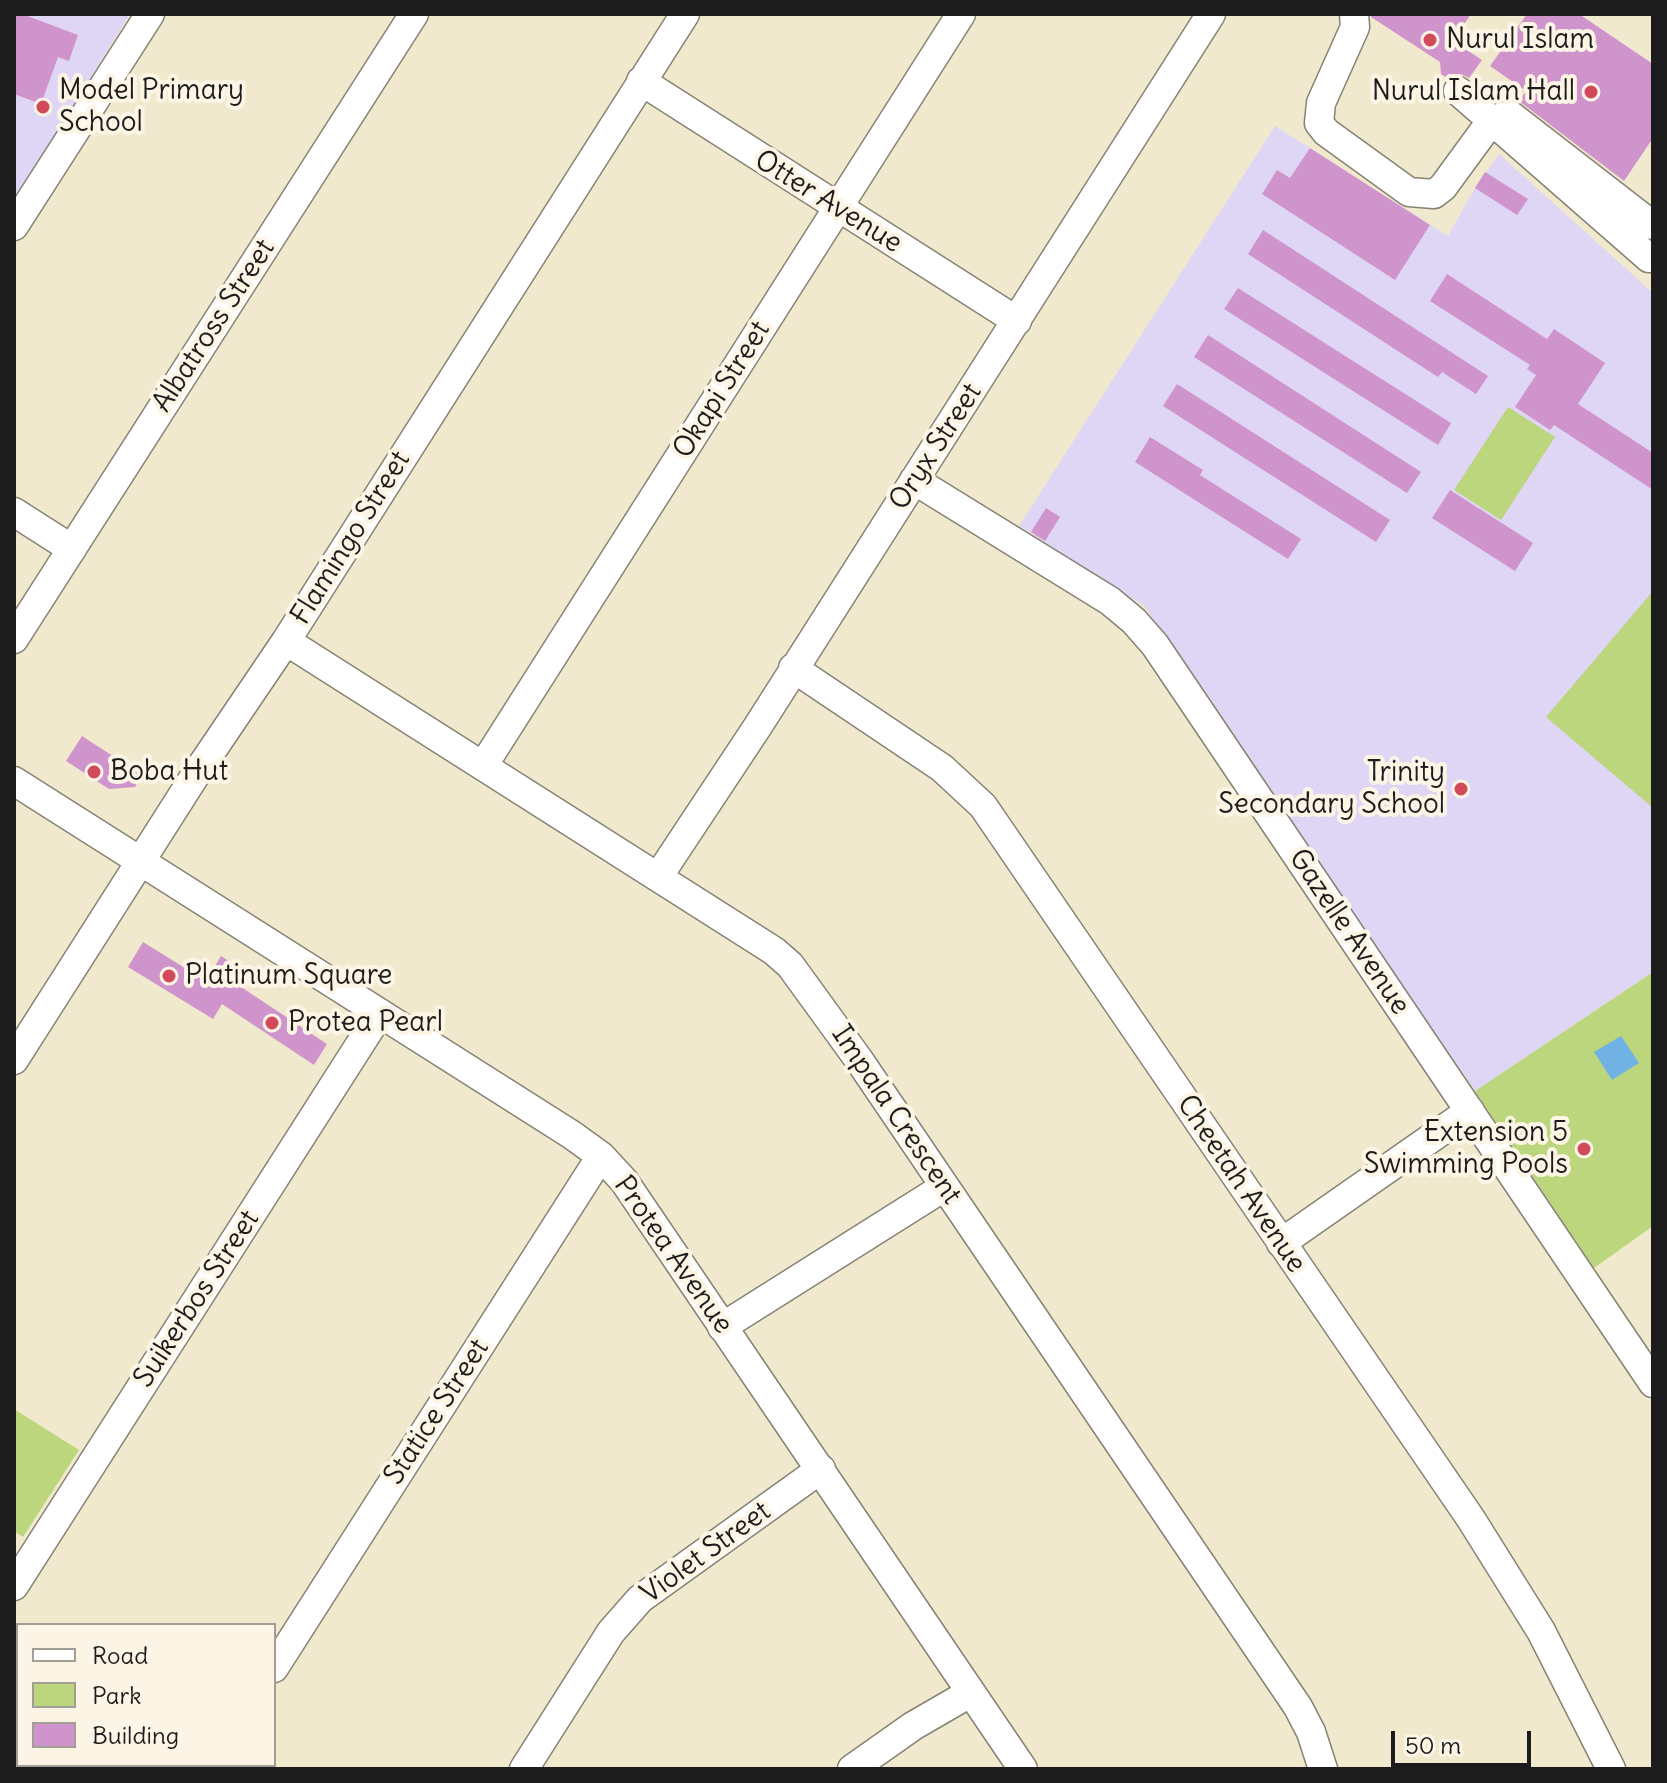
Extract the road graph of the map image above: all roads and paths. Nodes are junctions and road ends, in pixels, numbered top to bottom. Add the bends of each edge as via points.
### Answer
1 (149, 14) edge
2 (414, 14) edge
3 (685, 14) edge
4 (961, 14) edge
5 (1211, 14) edge
6 (1354, 14) edge
7 (641, 81) junction
8 (1458, 91) dead end
9 (1492, 120) junction
10 (837, 207) junction
11 (1653, 224) edge
12 (14, 226) edge
13 (1651, 263) edge
14 (1017, 321) junction
15 (914, 480) junction
16 (14, 512) edge
17 (72, 549) junction
18 (14, 639) edge
19 (286, 641) junction
20 (793, 668) junction
21 (483, 766) junction
22 (14, 781) edge
23 (139, 862) junction
24 (658, 877) junction
25 (380, 1013) junction
26 (14, 1060) edge
27 (1470, 1111) junction
28 (601, 1156) junction
29 (944, 1187) junction
30 (1281, 1243) junction
31 (722, 1327) junction
32 (1653, 1383) edge
33 (821, 1469) junction
34 (14, 1586) edge
35 (276, 1665) edge
36 (970, 1693) junction
37 (524, 1769) edge
38 (852, 1769) edge
39 (1023, 1769) edge
40 (1323, 1769) edge
41 (1611, 1769) edge

1 - 12 street
2 - 17 street, Albatross Street
3 - 7 street, Flamingo Street
4 - 10 street, Okapi Street
5 - 14 street, Oryx Street
6 - 9 street via 1355,27 1321,103 1319,123 1326,132 1409,192 1422,195 1443,187
7 - 10 street, Otter Avenue
7 - 19 street, Flamingo Street
8 - 9 street
9 - 11 street via 1510,115
9 - 13 street
10 - 14 street, Otter Avenue
10 - 21 street, Okapi Street
11 - 13 street via 1648,234
14 - 15 street, Oryx Street
15 - 20 street, Oryx Street
15 - 27 street, Gazelle Avenue via 1134,621
16 - 17 street
17 - 18 street, Albatross Street
19 - 21 street, Impala Crescent
19 - 23 street, Flamingo Street
20 - 24 street, Oryx Street
20 - 30 street, Cheetah Avenue via 942,768 983,806
21 - 24 street, Impala Crescent
22 - 23 street, Protea Avenue
23 - 25 street, Protea Avenue
23 - 26 street, Flamingo Street
24 - 29 street, Impala Crescent via 790,965
25 - 28 street, Protea Avenue
25 - 34 street, Suikerbos Street
27 - 30 street
27 - 32 street, Gazelle Avenue
28 - 31 street, Protea Avenue via 624,1181
28 - 35 street, Statice Street
29 - 31 street
29 - 40 street, Impala Crescent via 1298,1707
30 - 41 street, Cheetah Avenue via 1522,1597
31 - 33 street, Protea Avenue
33 - 36 street, Protea Avenue
33 - 37 street, Violet Street via 640,1599 611,1632
36 - 38 street
36 - 39 street, Protea Avenue

